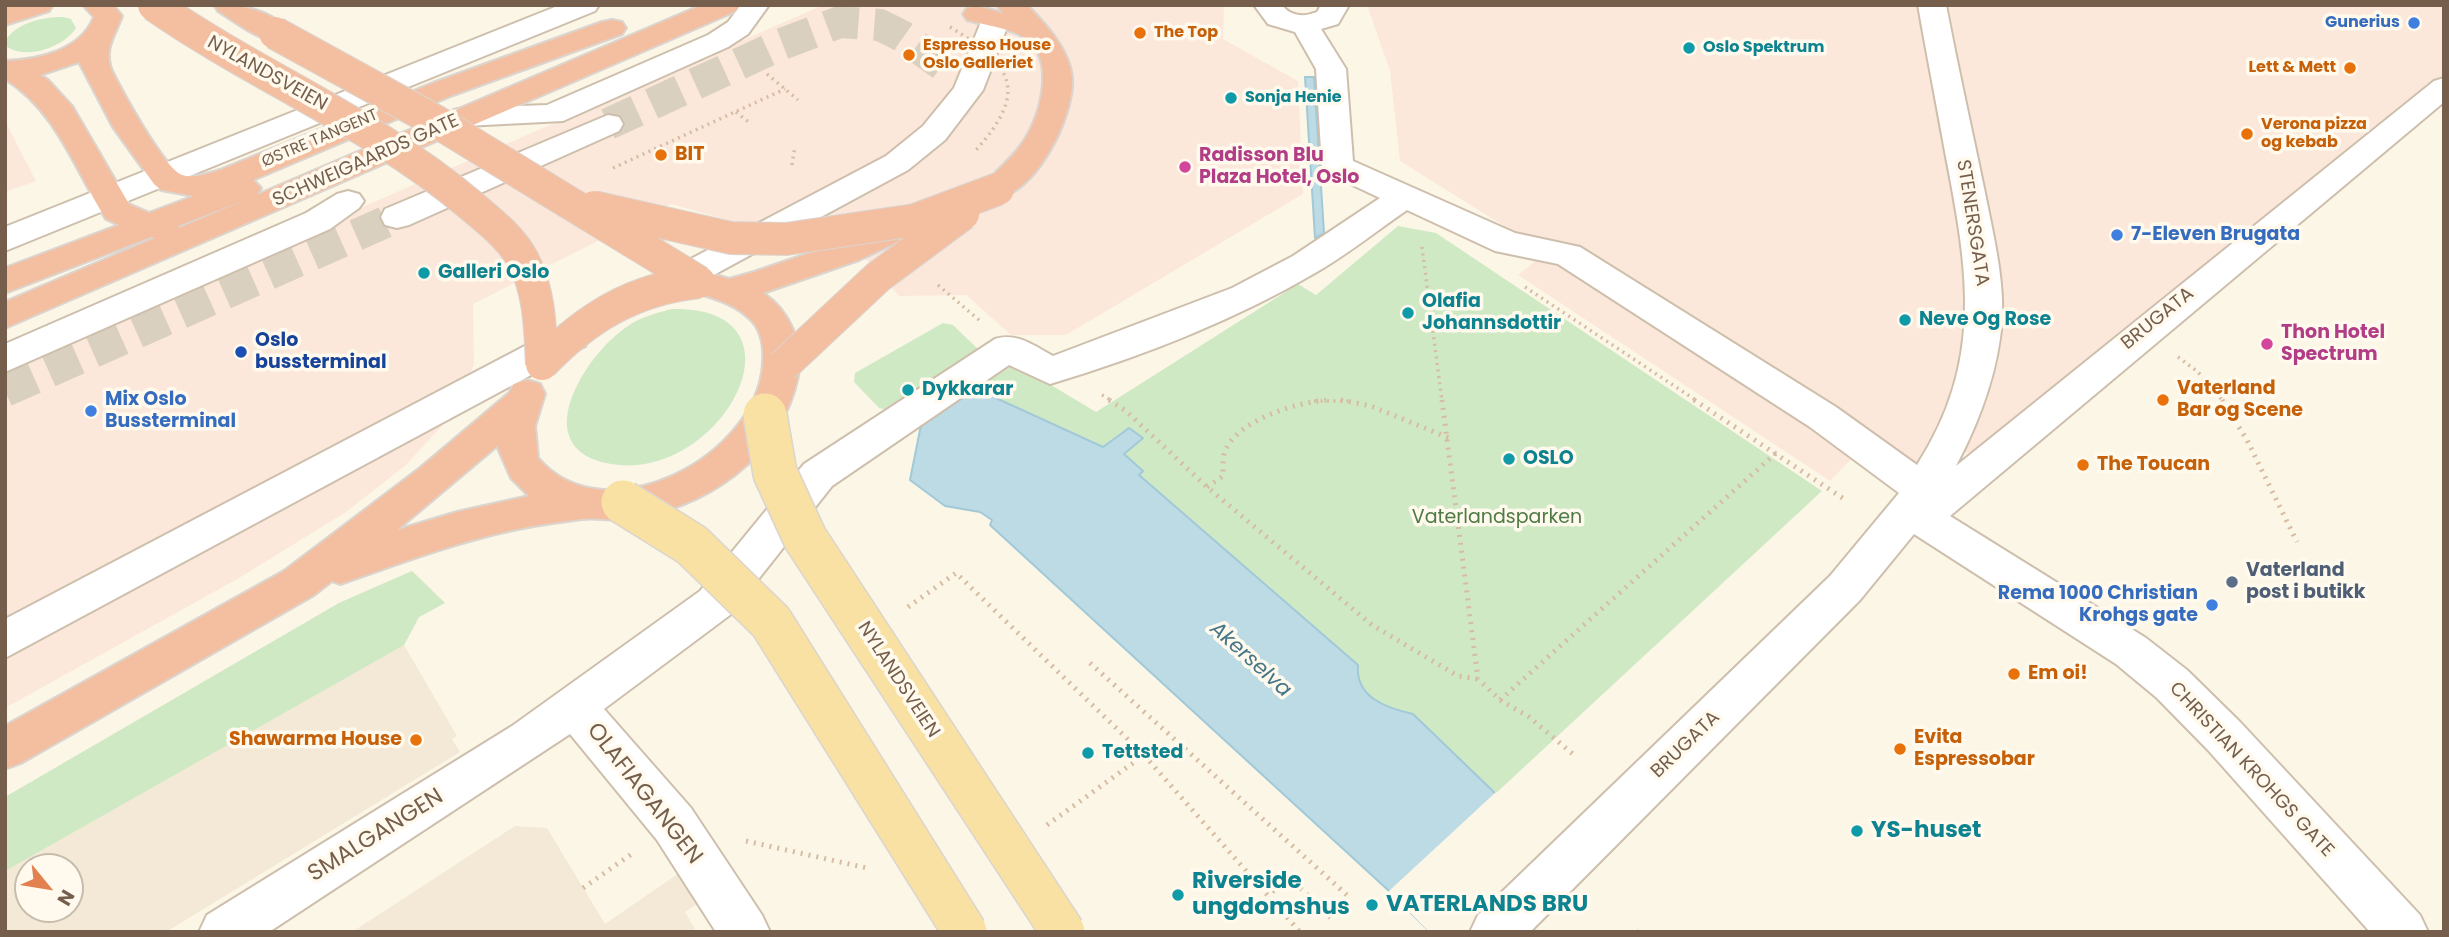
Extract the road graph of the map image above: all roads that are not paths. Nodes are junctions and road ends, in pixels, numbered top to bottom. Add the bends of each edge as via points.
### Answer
1 (97, 5) edge
2 (154, 5) edge
3 (228, 5) edge
4 (585, 5) edge
5 (668, 5) edge
6 (726, 5) edge
7 (755, 5) edge
8 (1268, 5) edge
9 (1335, 5) edge
10 (1932, 5) edge
11 (994, 14) edge
12 (624, 24) junction
13 (1304, 24) junction
14 (96, 39) junction
15 (8, 70) edge
16 (2444, 87) edge
17 (465, 117) junction
18 (608, 124) tunnel mouth
19 (375, 158) junction
20 (163, 177) junction
21 (998, 188) junction
22 (1402, 198) dead end
23 (569, 202) junction
24 (113, 204) junction
25 (245, 215) junction
26 (397, 217) tunnel mouth
27 (915, 220) junction
28 (147, 225) junction
29 (5, 240) edge
30 (47, 263) junction
31 (5, 281) edge
32 (715, 286) junction
33 (5, 316) edge
34 (5, 359) edge
35 (542, 364) junction
36 (783, 366) junction
37 (523, 402) junction
38 (765, 415) junction
39 (623, 502) junction
40 (579, 504) junction
41 (1918, 507) junction
42 (299, 583) junction
43 (5, 640) edge
44 (574, 706) junction
45 (528, 740) joint
46 (5, 749) edge
47 (224, 932) edge
48 (745, 932) edge
49 (965, 932) edge
50 (1063, 932) edge
51 (1495, 932) edge
52 (2403, 932) edge

1 - 14 highway via 108,16
2 - 35 highway, NYLANDSVEIEN, bridge via 197,35 386,142 470,204 513,245 524,262 536,300
3 - 23 highway, NYLANDSVEIEN, bridge
4 - 20 street
5 - 12 highway, SCHWEIGAARDS GATE
6 - 17 highway, SCHWEIGAARDS GATE
7 - 17 street via 737,28 718,41 568,109 527,116
8 - 13 street via 1279,19
9 - 13 street via 1328,18
10 - 41 street, STENERSGATA via 1977,236 1984,318 1969,394
11 - 21 highway via 1030,30 1051,53 1057,97 1046,132 1026,162
11 - 43 street via 934,133 897,163
12 - 20 highway, ØSTRE TANGENT via 443,89 230,177 183,185
12 - 28 highway, SCHWEIGAARDS GATE via 423,118
13 - 41 street, CHRISTIAN KROHGS GATE via 1331,69 1338,166 1507,243 1568,255 1823,417
14 - 15 highway via 42,65
14 - 20 highway via 93,60 112,100
15 - 24 highway via 38,86 61,113
16 - 41 street, BRUGATA
17 - 19 highway, SCHWEIGAARDS GATE
18 - 26 street
19 - 25 highway, SCHWEIGAARDS GATE
19 - 34 street via 341,210
20 - 24 street
21 - 27 highway, bridge
21 - 36 highway, bridge via 878,277
22 - 44 street via 1304,264 1233,300 1142,337 1050,371 1007,348 818,475 715,603
23 - 27 highway, bridge via 703,233 759,240
23 - 32 highway, NYLANDSVEIEN, bridge
24 - 28 highway
24 - 29 street
24 - 30 highway via 113,220 96,237
25 - 28 highway via 185,230
25 - 33 highway, SCHWEIGAARDS GATE
27 - 32 highway via 835,259
28 - 30 highway, SCHWEIGAARDS GATE
30 - 31 highway, SCHWEIGAARDS GATE
32 - 35 highway, NYLANDSVEIEN, bridge via 664,286 621,300 576,330
32 - 36 highway, NYLANDSVEIEN via 755,302 769,316 780,339
35 - 37 highway, NYLANDSVEIEN
36 - 38 highway, NYLANDSVEIEN
37 - 40 highway, NYLANDSVEIEN via 514,432 525,469 559,497
37 - 42 highway via 434,479
38 - 39 highway, NYLANDSVEIEN via 748,442 721,467 663,494
38 - 50 main road, NYLANDSVEIEN, bridge via 775,473 805,538
39 - 40 highway, NYLANDSVEIEN
39 - 49 main road, bridge via 692,545 771,622
40 - 42 highway via 450,527
41 - 51 street, BRUGATA via 1875,556
41 - 52 street, CHRISTIAN KROHGS GATE via 2131,651 2172,684
42 - 46 highway
44 - 45 street, OLAFIAGANGEN
44 - 48 street, OLAFIAGANGEN via 674,824
45 - 47 street, SMALGANGEN

